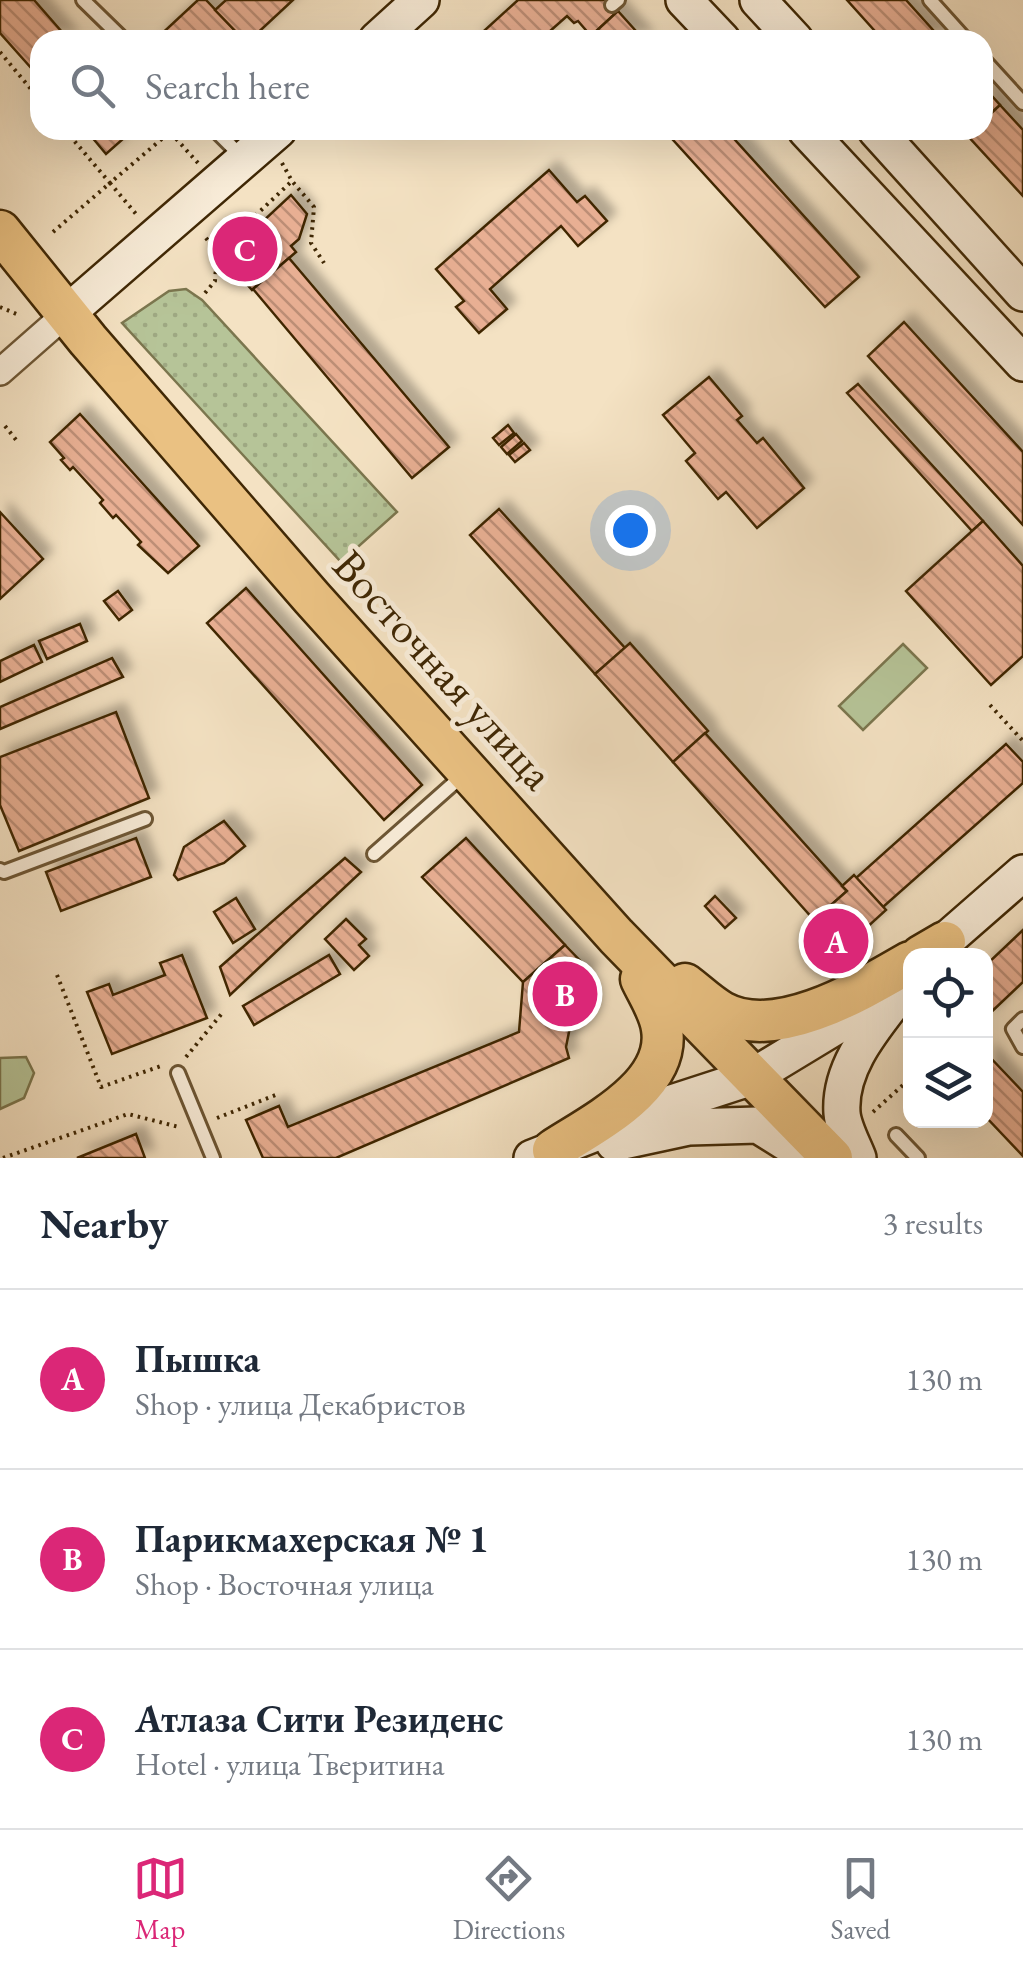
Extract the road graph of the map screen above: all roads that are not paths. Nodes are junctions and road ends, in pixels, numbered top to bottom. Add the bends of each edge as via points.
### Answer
1 (83, 0) edge
2 (420, 0) edge
3 (684, 0) edge
4 (758, 0) edge
5 (930, 0) edge
6 (114, 30) edge
7 (388, 30) edge
8 (712, 30) edge
9 (785, 30) edge
10 (957, 30) edge
11 (993, 69) edge
12 (1023, 103) edge
13 (225, 140) edge
14 (815, 140) edge
15 (885, 140) edge
16 (280, 146) edge
17 (245, 160) junction
18 (0, 231) edge
19 (1023, 293) edge
20 (66, 314) junction
21 (1023, 363) edge
22 (0, 372) edge
23 (467, 770) junction
24 (145, 819) dead end
25 (374, 854) dead end
26 (0, 870) edge
27 (1023, 873) edge
28 (616, 936) junction
29 (937, 948) edge
30 (903, 966) edge
31 (903, 976) edge
32 (903, 990) edge
33 (1023, 1019) edge
34 (1023, 1046) edge
35 (180, 1069) road end
36 (752, 1077) junction
37 (896, 1135) dead end
38 (543, 1154) edge
39 (213, 1158) edge
40 (811, 1158) edge
41 (832, 1158) edge
42 (858, 1158) edge
43 (918, 1158) edge

1 - 6 lane
2 - 7 street
3 - 8 street
4 - 9 street
5 - 10 lane
11 - 12 lane
13 - 17 lane
14 - 21 street
15 - 19 street
16 - 17 street
17 - 20 street
18 - 20 main road, Восточная улица
20 - 22 street
20 - 23 main road, Восточная улица
23 - 25 lane
23 - 28 main road, Восточная улица
24 - 26 lane
27 - 29 street
28 - 30 main road via 722,1012 750,1022 824,1006
28 - 36 main road, Восточная улица
28 - 38 main road via 662,1029 652,1076 629,1099
31 - 36 street via 862,1011
32 - 42 street via 847,1075 842,1115
33 - 34 lane via 1013,1029
35 - 39 lane
36 - 38 street
36 - 41 main road, Восточная улица
37 - 43 lane
38 - 40 street via 736,1124 758,1125

